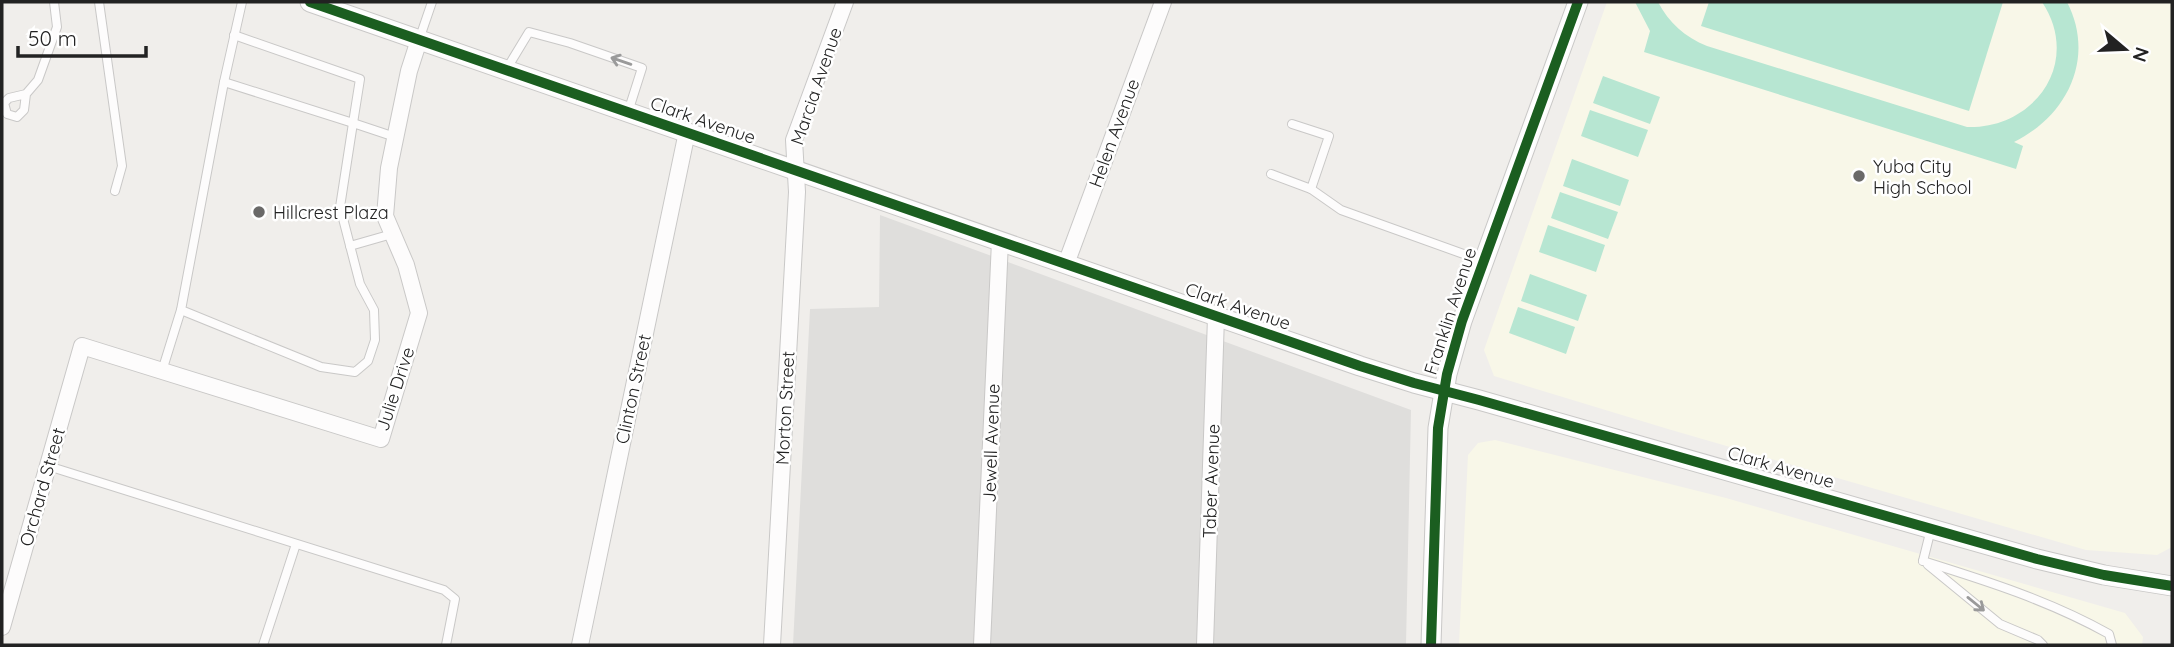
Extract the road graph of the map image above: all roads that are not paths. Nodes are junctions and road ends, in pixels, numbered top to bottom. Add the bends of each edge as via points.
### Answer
1 (54, 2) edge
2 (99, 2) edge
3 (242, 2) edge
4 (310, 2) edge
5 (432, 2) edge
6 (845, 2) edge
7 (1163, 2) edge
8 (1578, 2) edge
9 (349, 8) edge
10 (234, 34) junction
11 (419, 40) junction
12 (506, 70) junction
13 (224, 82) junction
14 (26, 94) dead end
15 (628, 112) junction
16 (353, 123) junction
17 (1292, 124) dead end
18 (687, 132) junction
19 (396, 137) junction
20 (796, 170) junction
21 (1271, 174) dead end
22 (1311, 189) junction
23 (115, 191) dead end
24 (392, 234) junction
25 (1000, 242) junction
26 (350, 246) junction
27 (1483, 261) junction
28 (1066, 264) junction
29 (181, 310) junction
30 (1216, 317) junction
31 (82, 346) joint
32 (162, 371) junction
33 (1443, 391) junction
34 (48, 466) junction
35 (1931, 528) junction
36 (296, 544) junction
37 (1923, 561) junction
38 (2172, 586) edge
39 (2, 627) edge
40 (263, 645) edge
41 (446, 645) edge
42 (580, 645) edge
43 (772, 645) edge
44 (982, 645) edge
45 (1205, 645) edge
46 (1431, 645) edge
47 (2043, 645) edge
48 (2112, 645) edge

1 - 14 lane via 57,27 38,80
2 - 23 lane via 122,166
3 - 10 lane
4 - 9 street, Clark Avenue
5 - 11 lane
6 - 20 street, Marcia Avenue via 796,133
7 - 28 street, Helen Avenue
8 - 27 street, Franklin Avenue
9 - 11 street, Clark Avenue
10 - 13 lane
10 - 16 lane via 360,79
11 - 12 street, Clark Avenue
11 - 19 street, Julie Drive
12 - 15 street, Clark Avenue
15 -> 12 lane via 642,68 570,43 529,32
13 - 16 lane
13 - 29 lane
15 - 18 street, Clark Avenue
16 - 19 lane
16 - 26 lane via 340,207
17 - 22 lane via 1329,136
18 - 20 street, Clark Avenue
18 - 42 street, Clinton Street
19 - 24 street, Julie Drive via 385,216
20 - 25 street, Clark Avenue
20 - 43 street, Morton Street
21 - 22 lane
22 - 27 lane via 1341,210
24 - 26 lane
24 - 32 street, Julie Drive via 419,313 381,439
25 - 28 street, Clark Avenue
25 - 44 street, Jewell Avenue
26 - 29 lane via 360,284 374,310 375,340 368,361 355,372 321,367
27 - 33 street, Franklin Avenue
28 - 30 street, Clark Avenue
29 - 32 lane
30 - 33 street, Clark Avenue
30 - 45 street, Taber Avenue
31 - 32 street, Julie Drive
31 - 34 street, Orchard Street
33 - 35 street, Clark Avenue
33 - 46 street, Franklin Avenue
34 - 36 lane
34 - 39 street, Orchard Street
35 - 37 lane
35 - 38 street, Clark Avenue via 2037,559
36 - 40 lane
36 - 41 lane via 444,590 455,599
37 -> 47 lane via 2000,624
37 - 48 lane via 2080,618 2109,634

